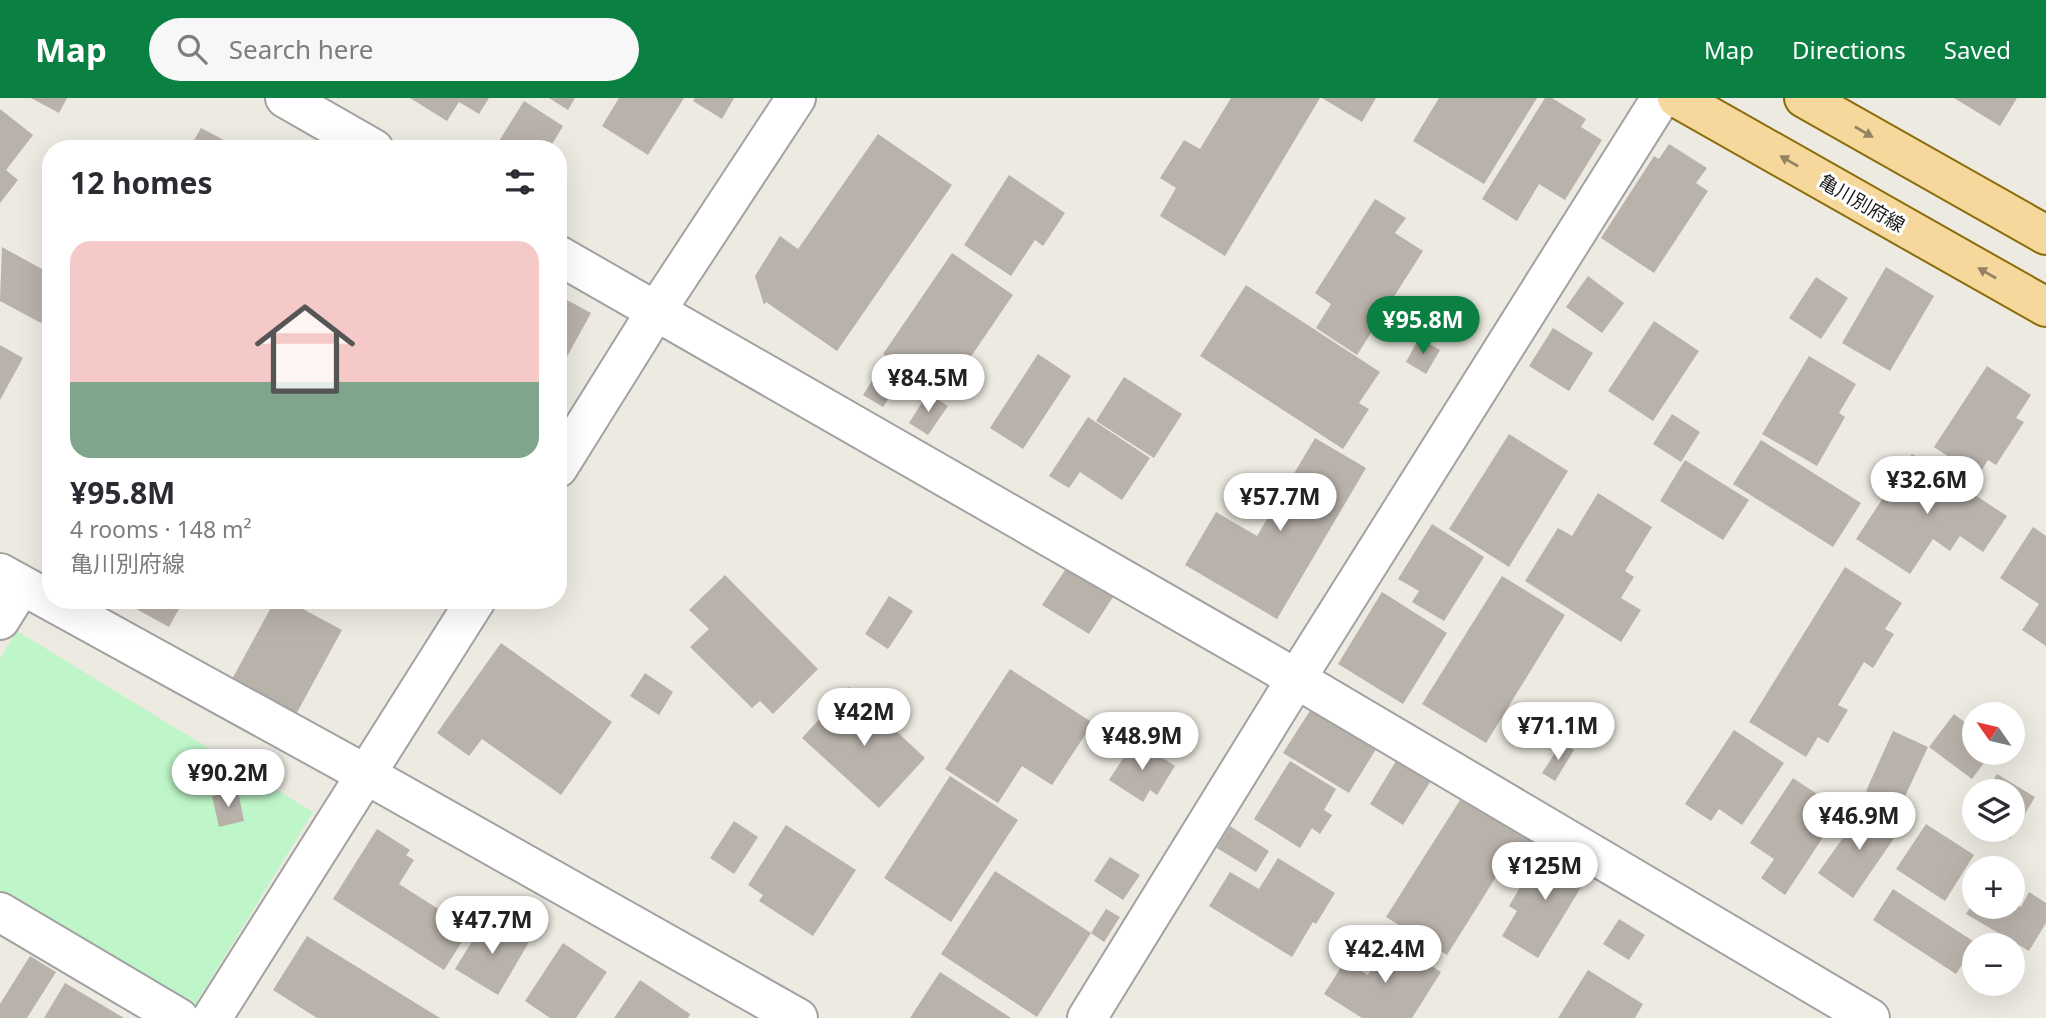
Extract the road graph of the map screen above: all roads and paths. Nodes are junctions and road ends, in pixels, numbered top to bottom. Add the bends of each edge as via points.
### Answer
1 (285, 98) edge
2 (796, 98) edge
3 (1661, 98) edge
4 (1677, 98) edge
5 (1804, 98) edge
6 (358, 140) edge
7 (2046, 235) edge
8 (567, 260) edge
9 (2046, 307) edge
10 (656, 311) junction
11 (567, 454) edge
12 (11, 579) edge
13 (42, 596) edge
14 (65, 609) edge
15 (470, 609) edge
16 (0, 620) edge
17 (1296, 679) junction
18 (366, 775) junction
19 (0, 912) edge
20 (179, 1018) edge
21 (212, 1018) edge
22 (798, 1018) edge
23 (1087, 1018) edge
24 (1870, 1018) edge

1 - 6 street
2 - 10 street
3 - 17 street
9 -> 4 main road, 亀川別府線
5 -> 7 main road
8 - 10 street
10 - 11 street
10 - 17 street
12 - 13 street
12 - 16 street
14 - 18 street
15 - 18 street
17 - 23 street
17 - 24 street
18 - 21 street
18 - 22 street
19 - 20 street

